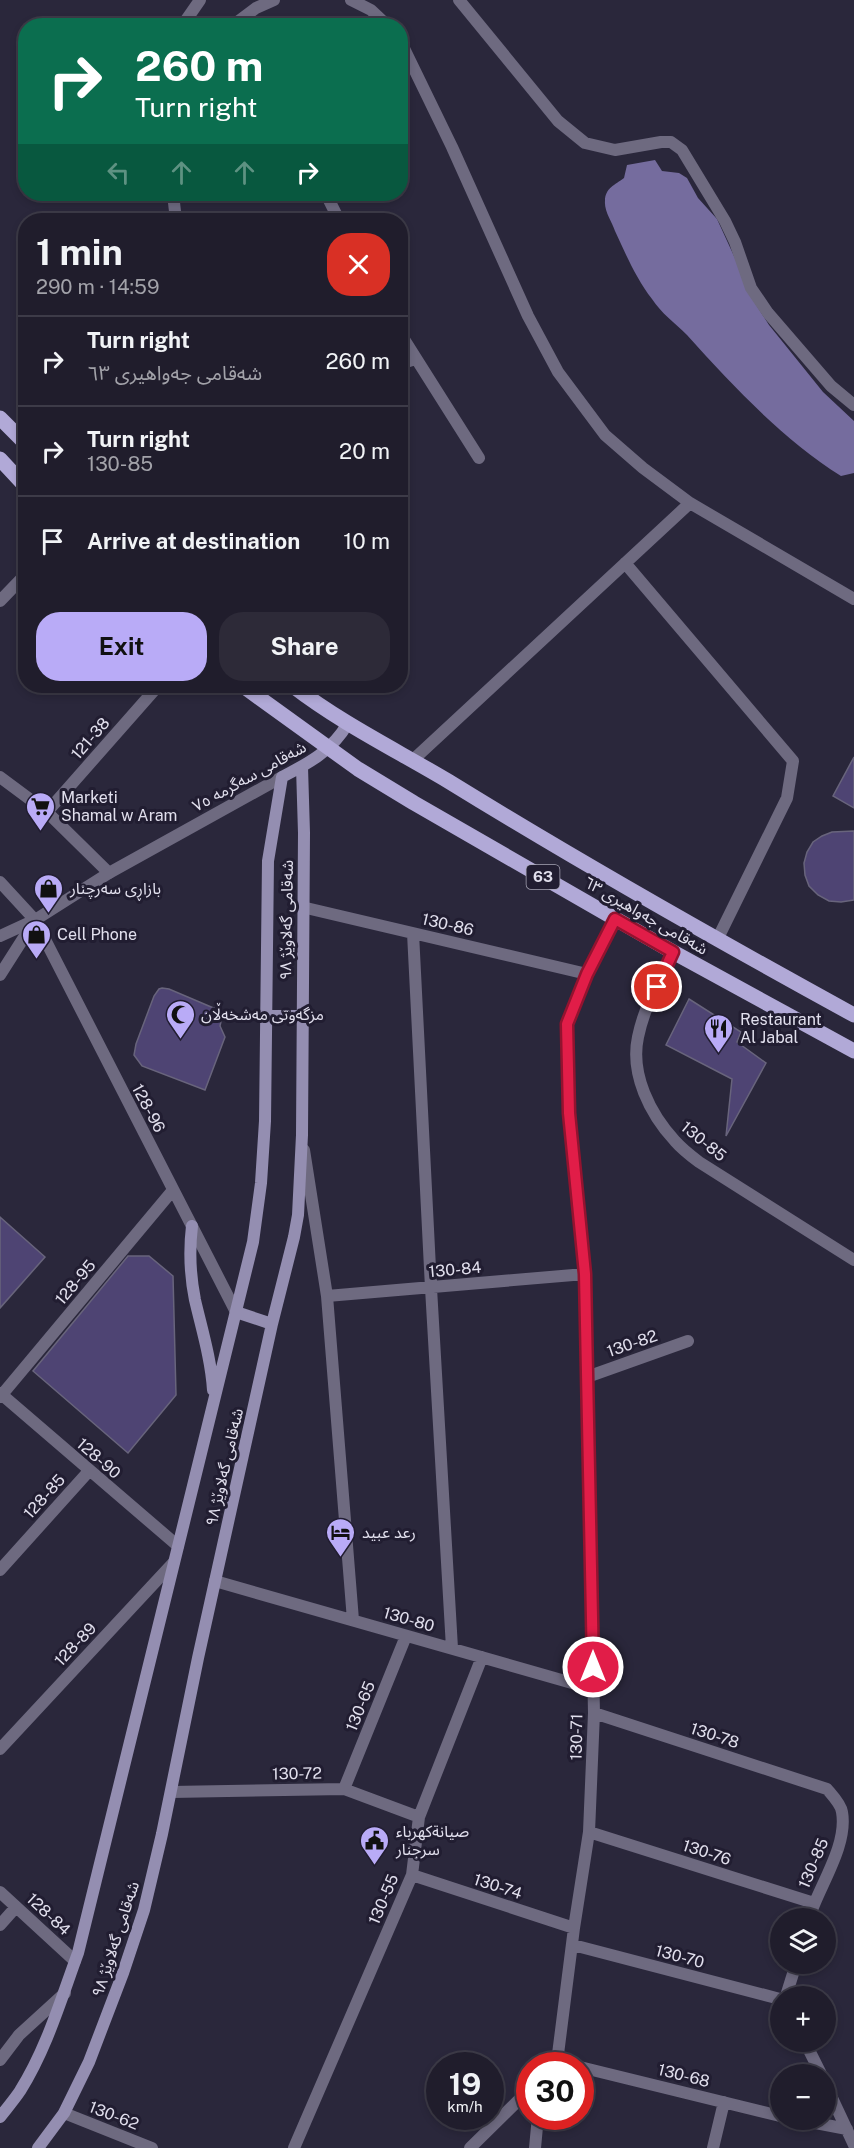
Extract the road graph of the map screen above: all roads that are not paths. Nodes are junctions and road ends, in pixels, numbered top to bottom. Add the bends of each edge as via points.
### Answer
1 (200, 0) edge
2 (274, 0) edge
3 (351, 0) edge
4 (459, 0) edge
5 (188, 18) edge
6 (243, 18) edge
7 (380, 18) edge
8 (408, 56) edge
9 (408, 346) edge
10 (416, 359) junction
11 (408, 362) edge
12 (854, 405) edge
13 (0, 417) edge
14 (18, 436) edge
15 (479, 458) dead end
16 (0, 459) edge
17 (18, 478) edge
18 (690, 502) junction
19 (625, 563) junction
20 (18, 582) edge
21 (854, 599) edge
22 (0, 601) edge
23 (152, 693) edge
24 (253, 693) edge
25 (303, 693) edge
26 (348, 723) junction
27 (330, 748) junction
28 (413, 760) junction
29 (302, 766) junction
30 (0, 777) edge
31 (282, 777) junction
32 (47, 812) junction
33 (108, 873) junction
34 (0, 882) edge
35 (303, 907) junction
36 (615, 919) junction
37 (35, 920) junction
38 (413, 933) junction
39 (0, 936) edge
40 (717, 940) junction
41 (673, 952) junction
42 (587, 974) junction
43 (0, 975) edge
44 (854, 1015) edge
45 (267, 1016) junction
46 (302, 1016) junction
47 (854, 1051) edge
48 (302, 1135) junction
49 (173, 1190) junction
50 (192, 1226) junction
51 (854, 1260) edge
52 (585, 1274) junction
53 (431, 1288) junction
54 (327, 1296) junction
55 (236, 1312) junction
56 (272, 1324) junction
57 (688, 1341) dead end
58 (587, 1377) junction
59 (1, 1395) edge
60 (213, 1404) junction
61 (89, 1471) junction
62 (178, 1546) junction
63 (174, 1562) junction
64 (0, 1570) edge
65 (215, 1581) junction
66 (353, 1620) junction
67 (406, 1636) junction
68 (452, 1648) junction
69 (482, 1657) junction
70 (593, 1689) junction
71 (594, 1713) junction
72 (0, 1749) edge
73 (344, 1789) junction
74 (827, 1789) joint
75 (171, 1792) junction
76 (419, 1817) junction
77 (590, 1832) junction
78 (412, 1875) junction
79 (0, 1892) edge
80 (814, 1903) junction
81 (16, 1907) junction
82 (812, 1908) edge
83 (0, 1925) edge
84 (574, 1928) junction
85 (573, 1945) junction
86 (75, 1961) junction
87 (65, 1993) junction
88 (770, 1996) edge
89 (557, 2052) edge
90 (0, 2060) edge
91 (594, 2070) edge
92 (724, 2102) junction
93 (516, 2103) edge
94 (836, 2106) edge
95 (64, 2113) junction
96 (770, 2113) edge
97 (0, 2117) edge
98 (836, 2127) edge
99 (847, 2129) junction
100 (537, 2130) edge
101 (854, 2145) edge
102 (38, 2148) edge
103 (152, 2148) edge
104 (294, 2148) edge
105 (470, 2148) edge
106 (535, 2148) edge
107 (713, 2148) edge

1 - 5 street
2 - 6 street
3 - 7 street
4 - 12 street via 558,121 585,143 615,150 671,142 682,150 725,221 751,288 831,386
8 - 18 street via 528,316 558,372 605,435
9 - 10 street
10 - 11 street
10 - 15 street
13 - 14 main road
16 - 17 main road
18 - 19 street
18 - 21 street
19 - 28 street
19 - 40 street via 793,761 787,798
20 - 22 street
23 - 32 street, 121-38
24 - 27 main road, شەقامی جەواهیری ٦٣ / 63
25 - 26 main road, شەقامی جەواهیری ٦٣ / 63
26 - 27 main road, شەقامی سەگرمە ٧٥
26 - 28 main road, شەقامی جەواهیری ٦٣ / 63
27 - 29 main road, شەقامی سەگرمە ٧٥
27 - 36 main road, شەقامی جەواهیری ٦٣ / 63 via 414,803
28 - 40 main road, شەقامی جەواهیری ٦٣ / 63
29 - 31 main road, شەقامی سەگرمە ٧٥
29 - 35 main road, شەقامی گەلاوێژ ٩٨
30 - 32 street
31 - 33 street, شەقامی سەگرمە ٧٥
31 - 45 main road, شەقامی گەلاوێژ ٩٨ via 270,838 266,888
32 - 33 street
33 - 37 street, شەقامی سەگرمە ٧٥
34 - 37 street, 128-96
35 - 38 street, 130-86
35 - 46 main road, شەقامی گەلاوێژ ٩٨
36 - 41 main road, شەقامی جەواهیری ٦٣ / 63
36 - 42 street, 130-71
37 - 39 street, شەقامی سەگرمە ٧٥
37 - 43 street
37 - 49 street, 128-96
38 - 42 street, 130-86
38 - 53 street
40 - 44 main road, شەقامی جەواهیری ٦٣ / 63
41 - 47 main road, شەقامی جەواهیری ٦٣ / 63
41 - 51 street, 130-85 via 648,1005 638,1038 636,1064 658,1121 699,1162
42 - 52 street, 130-71 via 567,1024 569,1113
45 - 46 main road
45 - 55 main road, شەقامی گەلاوێژ ٩٨ via 261,1183 253,1242
46 - 48 main road, شەقامی گەلاوێژ ٩٨
48 - 54 street
48 - 56 main road, شەقامی گەلاوێژ ٩٨ via 298,1215
49 - 50 street, 128-96
49 - 59 street, 128-95
50 - 55 street, 128-96
50 - 60 main road via 191,1275 207,1343
52 - 53 street, 130-84
52 - 58 street, 130-71
53 - 54 street, 130-84
53 - 68 street
54 - 66 street
55 - 56 main road
55 - 60 main road, شەقامی گەلاوێژ ٩٨
56 - 65 main road, شەقامی گەلاوێژ ٩٨
57 - 58 street, 130-82
58 - 70 street, 130-71
59 - 61 street, 128-90
60 - 62 main road, شەقامی گەلاوێژ ٩٨
61 - 62 street, 128-90
61 - 64 street, 128-85
62 - 63 main road, شەقامی گەلاوێژ ٩٨
63 - 72 street, 128-89
63 - 86 main road, شەقامی گەلاوێژ ٩٨
65 - 66 street, 130-80
65 - 75 main road, شەقامی گەلاوێژ ٩٨
66 - 67 street, 130-80
67 - 68 street, 130-80
67 - 73 street, 130-65
68 - 69 street, 130-80
69 - 70 street, 130-80
69 - 76 street, 130-55
70 - 71 street, 130-71
71 - 74 street, 130-78
71 - 77 street, 130-71
73 - 75 street, 130-72
73 - 76 street, 130-72
74 - 80 street, 130-85 via 842,1810 842,1839
75 - 95 main road, شەقامی گەلاوێژ ٩٨ via 144,1910 127,1963 89,2062
76 - 78 street, 130-55
77 - 80 street, 130-76
77 - 84 street, 130-71
78 - 84 street, 130-74
78 - 104 street, 130-55
79 - 81 street, 128-84
80 - 82 street, 130-85
81 - 83 street
81 - 86 street, 128-84
84 - 85 street, 130-71
85 - 88 street, 130-70
85 - 89 street, 130-71
86 - 87 main road, شەقامی گەلاوێژ ٩٨
87 - 90 street via 19,2035
87 - 97 main road, شەقامی گەلاوێژ ٩٨ via 20,2090
91 - 92 street, 130-68
92 - 96 street, 130-68
92 - 107 street
93 - 105 street
94 - 99 street
95 - 102 main road, شەقامی گەلاوێژ ٩٨
95 - 103 street, 130-62
98 - 99 street
99 - 101 street
100 - 106 street

